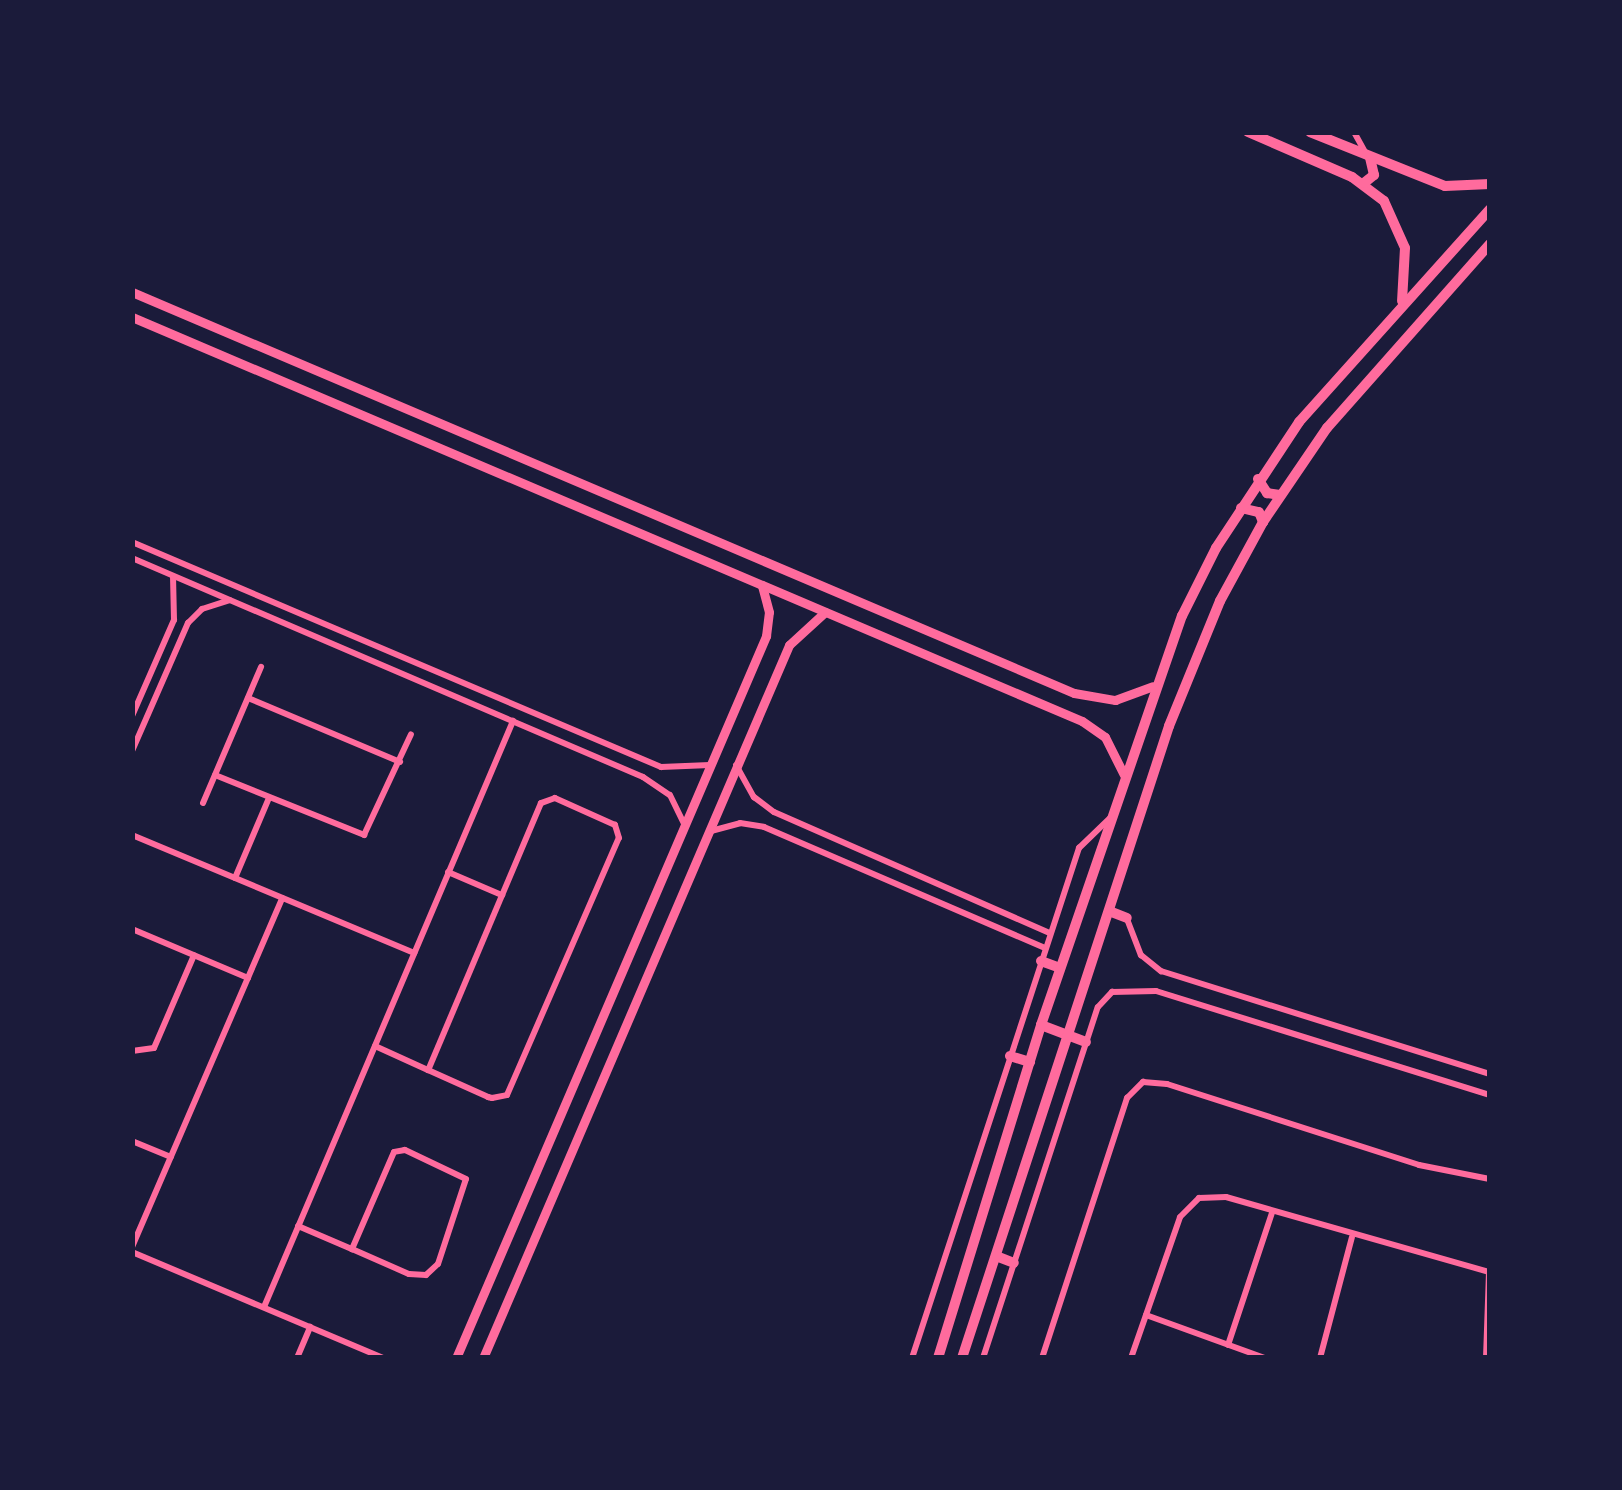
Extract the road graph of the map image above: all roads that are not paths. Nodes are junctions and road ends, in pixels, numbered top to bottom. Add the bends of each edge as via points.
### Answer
1 (1248, 132) edge
2 (1310, 132) edge
3 (1354, 132) edge
4 (1370, 158) junction
5 (1364, 184) junction
6 (1490, 184) edge
7 (1490, 209) edge
8 (1490, 244) edge
9 (132, 292) edge
10 (1402, 302) junction
11 (132, 317) edge
12 (1258, 480) junction
13 (582, 483) junction
14 (1280, 495) junction
15 (574, 504) junction
16 (1241, 508) junction
17 (1263, 522) junction
18 (132, 542) edge
19 (132, 558) edge
20 (172, 576) junction
21 (762, 585) junction
22 (230, 600) junction
23 (825, 612) junction
24 (354, 636) junction
25 (348, 650) junction
26 (260, 668) dead end
27 (1153, 686) junction
28 (248, 698) junction
29 (132, 716) edge
30 (513, 721) junction
31 (580, 732) junction
32 (411, 734) dead end
33 (574, 747) junction
34 (132, 751) edge
35 (400, 762) junction
36 (710, 764) junction
37 (736, 764) junction
38 (215, 774) junction
39 (1124, 775) junction
40 (269, 798) junction
41 (203, 803) dead end
42 (1110, 818) junction
43 (684, 824) junction
44 (705, 834) junction
45 (132, 835) edge
46 (448, 872) junction
47 (235, 878) junction
48 (502, 895) junction
49 (282, 898) junction
50 (1109, 911) junction
51 (1127, 918) joint
52 (132, 929) edge
53 (1050, 932) junction
54 (1046, 948) junction
55 (414, 953) junction
56 (194, 955) junction
57 (1041, 961) junction
58 (1060, 968) junction
59 (248, 978) junction
60 (616, 983) junction
61 (638, 993) junction
62 (1041, 1026) junction
63 (1068, 1037) junction
64 (1086, 1042) junction
65 (375, 1046) junction
66 (132, 1051) edge
67 (1010, 1056) junction
68 (1030, 1062) junction
69 (428, 1070) junction
70 (1490, 1074) edge
71 (1490, 1095) edge
72 (1017, 1105) junction
73 (1042, 1114) junction
74 (132, 1141) edge
75 (171, 1157) junction
76 (1490, 1179) edge
77 (1272, 1213) junction
78 (298, 1226) junction
79 (1352, 1237) junction
80 (352, 1249) junction
81 (132, 1250) edge
82 (996, 1256) junction
83 (1014, 1262) junction
84 (1489, 1272) edge
85 (264, 1307) junction
86 (1146, 1315) junction
87 (310, 1327) junction
88 (1228, 1344) junction
89 (297, 1358) edge
90 (382, 1358) edge
91 (456, 1358) edge
92 (483, 1358) edge
93 (912, 1358) edge
94 (938, 1358) edge
95 (962, 1358) edge
96 (983, 1358) edge
97 (1042, 1358) edge
98 (1132, 1358) edge
99 (1265, 1358) edge
100 (1320, 1358) edge
101 (1486, 1358) edge

1 - 5 main road
2 - 4 main road
3 - 4 street
4 - 5 main road via 1374,175
4 - 6 main road via 1446,186
5 - 10 main road via 1384,200 1403,236
7 - 10 main road
8 - 14 main road via 1358,388
9 - 13 street
10 - 12 main road
11 - 15 street
12 - 14 main road via 1267,493
12 - 16 main road
13 - 15 street
13 - 27 street via 1074,693 1114,700
14 - 17 main road
15 - 21 street
16 - 17 main road via 1259,512
16 - 27 main road via 1198,582
17 - 50 main road via 1197,650
18 - 24 street
19 - 20 street
20 - 22 street
20 - 29 street via 174,620
21 - 23 street
21 - 36 street via 768,628
22 - 25 street
22 - 34 street via 210,604 188,623
23 - 37 street via 793,638
23 - 39 street via 1082,721 1105,737
24 - 25 street
24 - 31 street
25 - 30 street
26 - 28 street
27 - 39 main road
28 - 35 street
28 - 38 street
30 - 33 street
30 - 46 street
31 - 33 street
31 - 36 street via 661,767
32 - 35 street
33 - 43 street via 662,788
35 - 40 street via 364,835
36 - 43 street
37 - 44 street
37 - 53 street via 746,787 774,812
38 - 40 street
38 - 41 street
39 - 42 main road
40 - 47 street
42 - 53 street via 1082,843
42 - 58 main road
43 - 60 street
44 - 54 street via 740,823 764,828
44 - 61 street
45 - 47 street
46 - 48 street
46 - 55 street
47 - 49 street
48 - 69 street
48 - 69 street via 546,798 618,829 510,1092 492,1098
49 - 55 street
49 - 59 street
50 - 51 main road
50 - 63 main road
51 - 70 street via 1134,944 1162,972
52 - 56 street
53 - 54 street
54 - 57 street
55 - 65 street
56 - 59 street
56 - 66 street via 154,1048
57 - 58 main road
57 - 67 street
58 - 62 main road
59 - 75 street
60 - 61 street
60 - 91 street
61 - 92 street
62 - 63 main road
62 - 68 main road
63 - 64 main road
63 - 73 main road
64 - 71 street via 1100,1002 1117,990 1156,991
64 - 83 street
65 - 69 street
65 - 78 street
67 - 68 main road
67 - 93 street
68 - 72 main road
72 - 73 main road
72 - 94 main road
73 - 82 main road
74 - 75 street
75 - 81 street
76 - 97 street via 1419,1166 1156,1080 1144,1082 1126,1098
77 - 79 street
77 - 86 street via 1212,1195 1187,1206
77 - 88 street
78 - 80 street
78 - 85 street
79 - 84 street
79 - 100 street
80 - 80 street via 415,1276 431,1272 467,1192 466,1179 405,1150 394,1152
81 - 85 street
82 - 83 main road
82 - 95 main road
83 - 96 street
84 - 101 street
85 - 87 street
86 - 88 street
86 - 98 street
87 - 89 street
87 - 90 street
88 - 99 street

